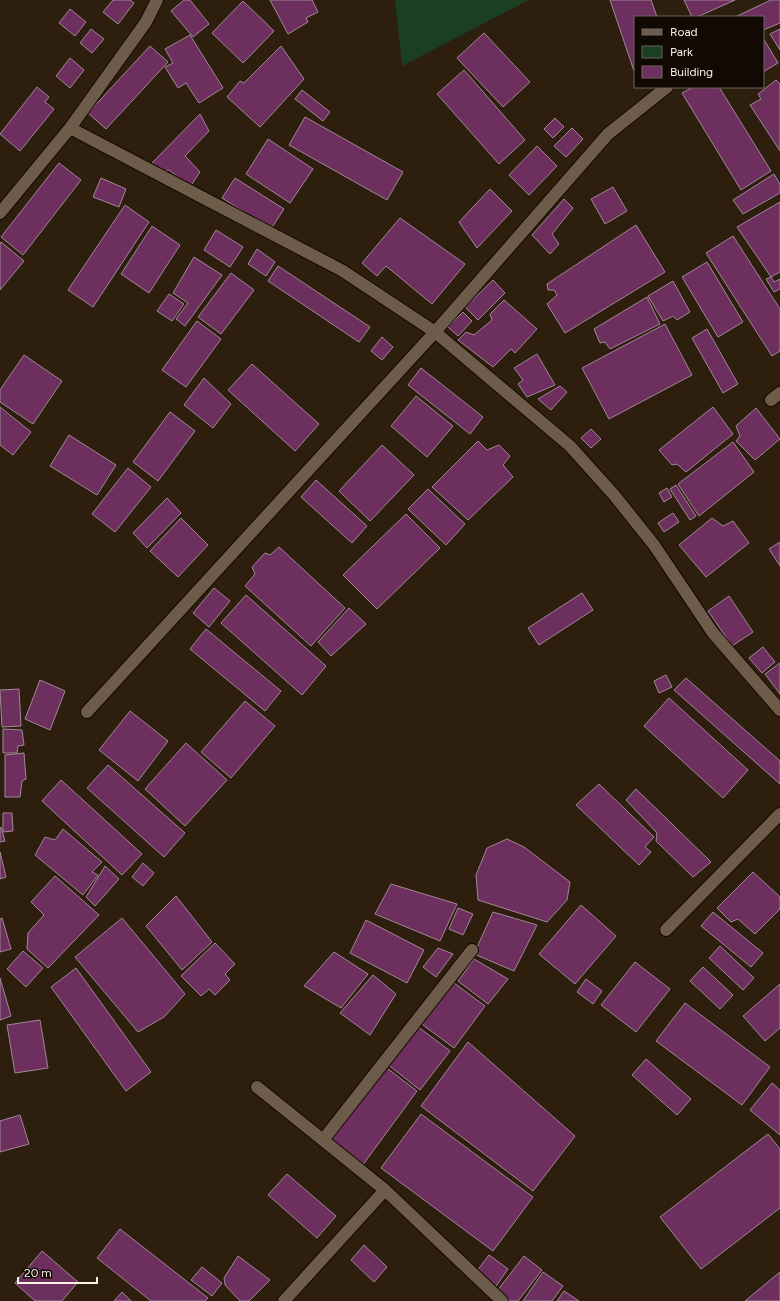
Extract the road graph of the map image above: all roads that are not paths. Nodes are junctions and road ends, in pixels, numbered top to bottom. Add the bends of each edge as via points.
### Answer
1 (157, 0) edge
2 (666, 88) edge
3 (70, 128) junction
4 (0, 213) edge
5 (434, 332) junction
6 (780, 710) edge
7 (87, 712) dead end
8 (780, 814) edge
9 (666, 930) dead end
10 (472, 950) dead end
11 (258, 1087) dead end
12 (323, 1140) junction
13 (385, 1190) junction
14 (284, 1301) edge
15 (502, 1301) edge

1 - 3 street via 146,22
2 - 5 street via 608,134
3 - 4 street
3 - 5 street via 343,271
5 - 6 street via 570,446 654,545 713,632
5 - 7 street
8 - 9 street
10 - 12 street
11 - 12 street
12 - 13 street
13 - 14 street
13 - 15 street

